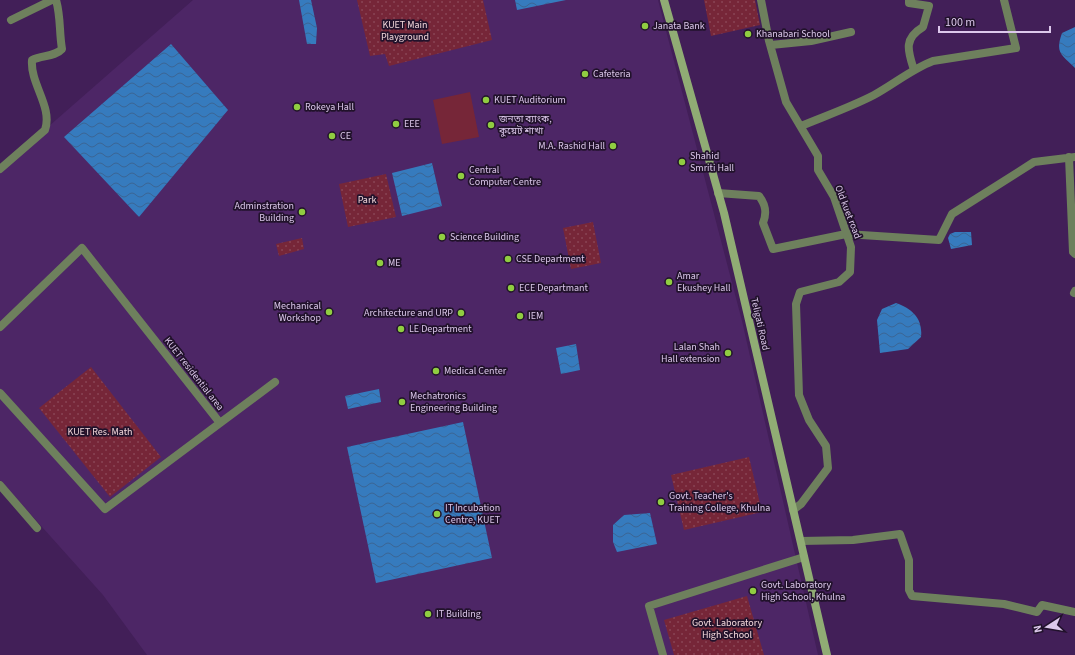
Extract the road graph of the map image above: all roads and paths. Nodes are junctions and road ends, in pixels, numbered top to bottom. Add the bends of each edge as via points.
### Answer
1 (52, 0) edge
2 (56, 0) edge
3 (664, 0) edge
4 (761, 0) edge
5 (909, 0) edge
6 (1004, 0) edge
7 (10, 20) dead end
8 (851, 32) dead end
9 (770, 45) junction
10 (914, 70) junction
11 (801, 126) junction
12 (1072, 157) edge
13 (0, 169) edge
14 (718, 193) junction
15 (846, 234) junction
16 (1075, 254) edge
17 (0, 327) edge
18 (275, 382) dead end
19 (0, 393) edge
20 (220, 423) junction
21 (0, 485) edge
22 (793, 510) junction
23 (37, 528) dead end
24 (801, 541) junction
25 (804, 557) junction
26 (1075, 612) edge
27 (663, 655) edge
28 (827, 655) edge

1 - 7 street
2 - 13 street via 60,14 59,32 62,49 58,54 40,56 32,60 31,70 46,113 47,124 45,130
3 - 14 main road, Teligati Road
4 - 9 street, Old kuet road
5 - 10 street via 909,3 929,6 923,27 913,33 908,42
6 - 10 street via 1016,48 933,61
8 - 9 street via 810,41
9 - 11 street, Old kuet road via 786,102
10 - 11 street via 873,95
11 - 15 street, Old kuet road via 818,156 818,170 834,197
12 - 15 street via 1034,162 952,214 939,240
12 - 16 street
14 - 15 street via 759,196 765,203 766,215 763,223 773,249
14 - 22 main road, Teligati Road
15 - 22 street, Old kuet road via 850,247 850,272 839,282 800,292 796,304 799,395 826,446 828,468 801,504
17 - 20 street, KUET residential area via 82,248
18 - 20 street
19 - 20 street, KUET residential area via 105,509
21 - 23 street
22 - 24 main road, Teligati Road
24 - 25 main road, Teligati Road
24 - 26 street via 853,540 900,534 910,560 909,590 912,596 1004,604 1036,612 1042,605
25 - 27 street via 649,606
25 - 28 main road, Teligati Road

